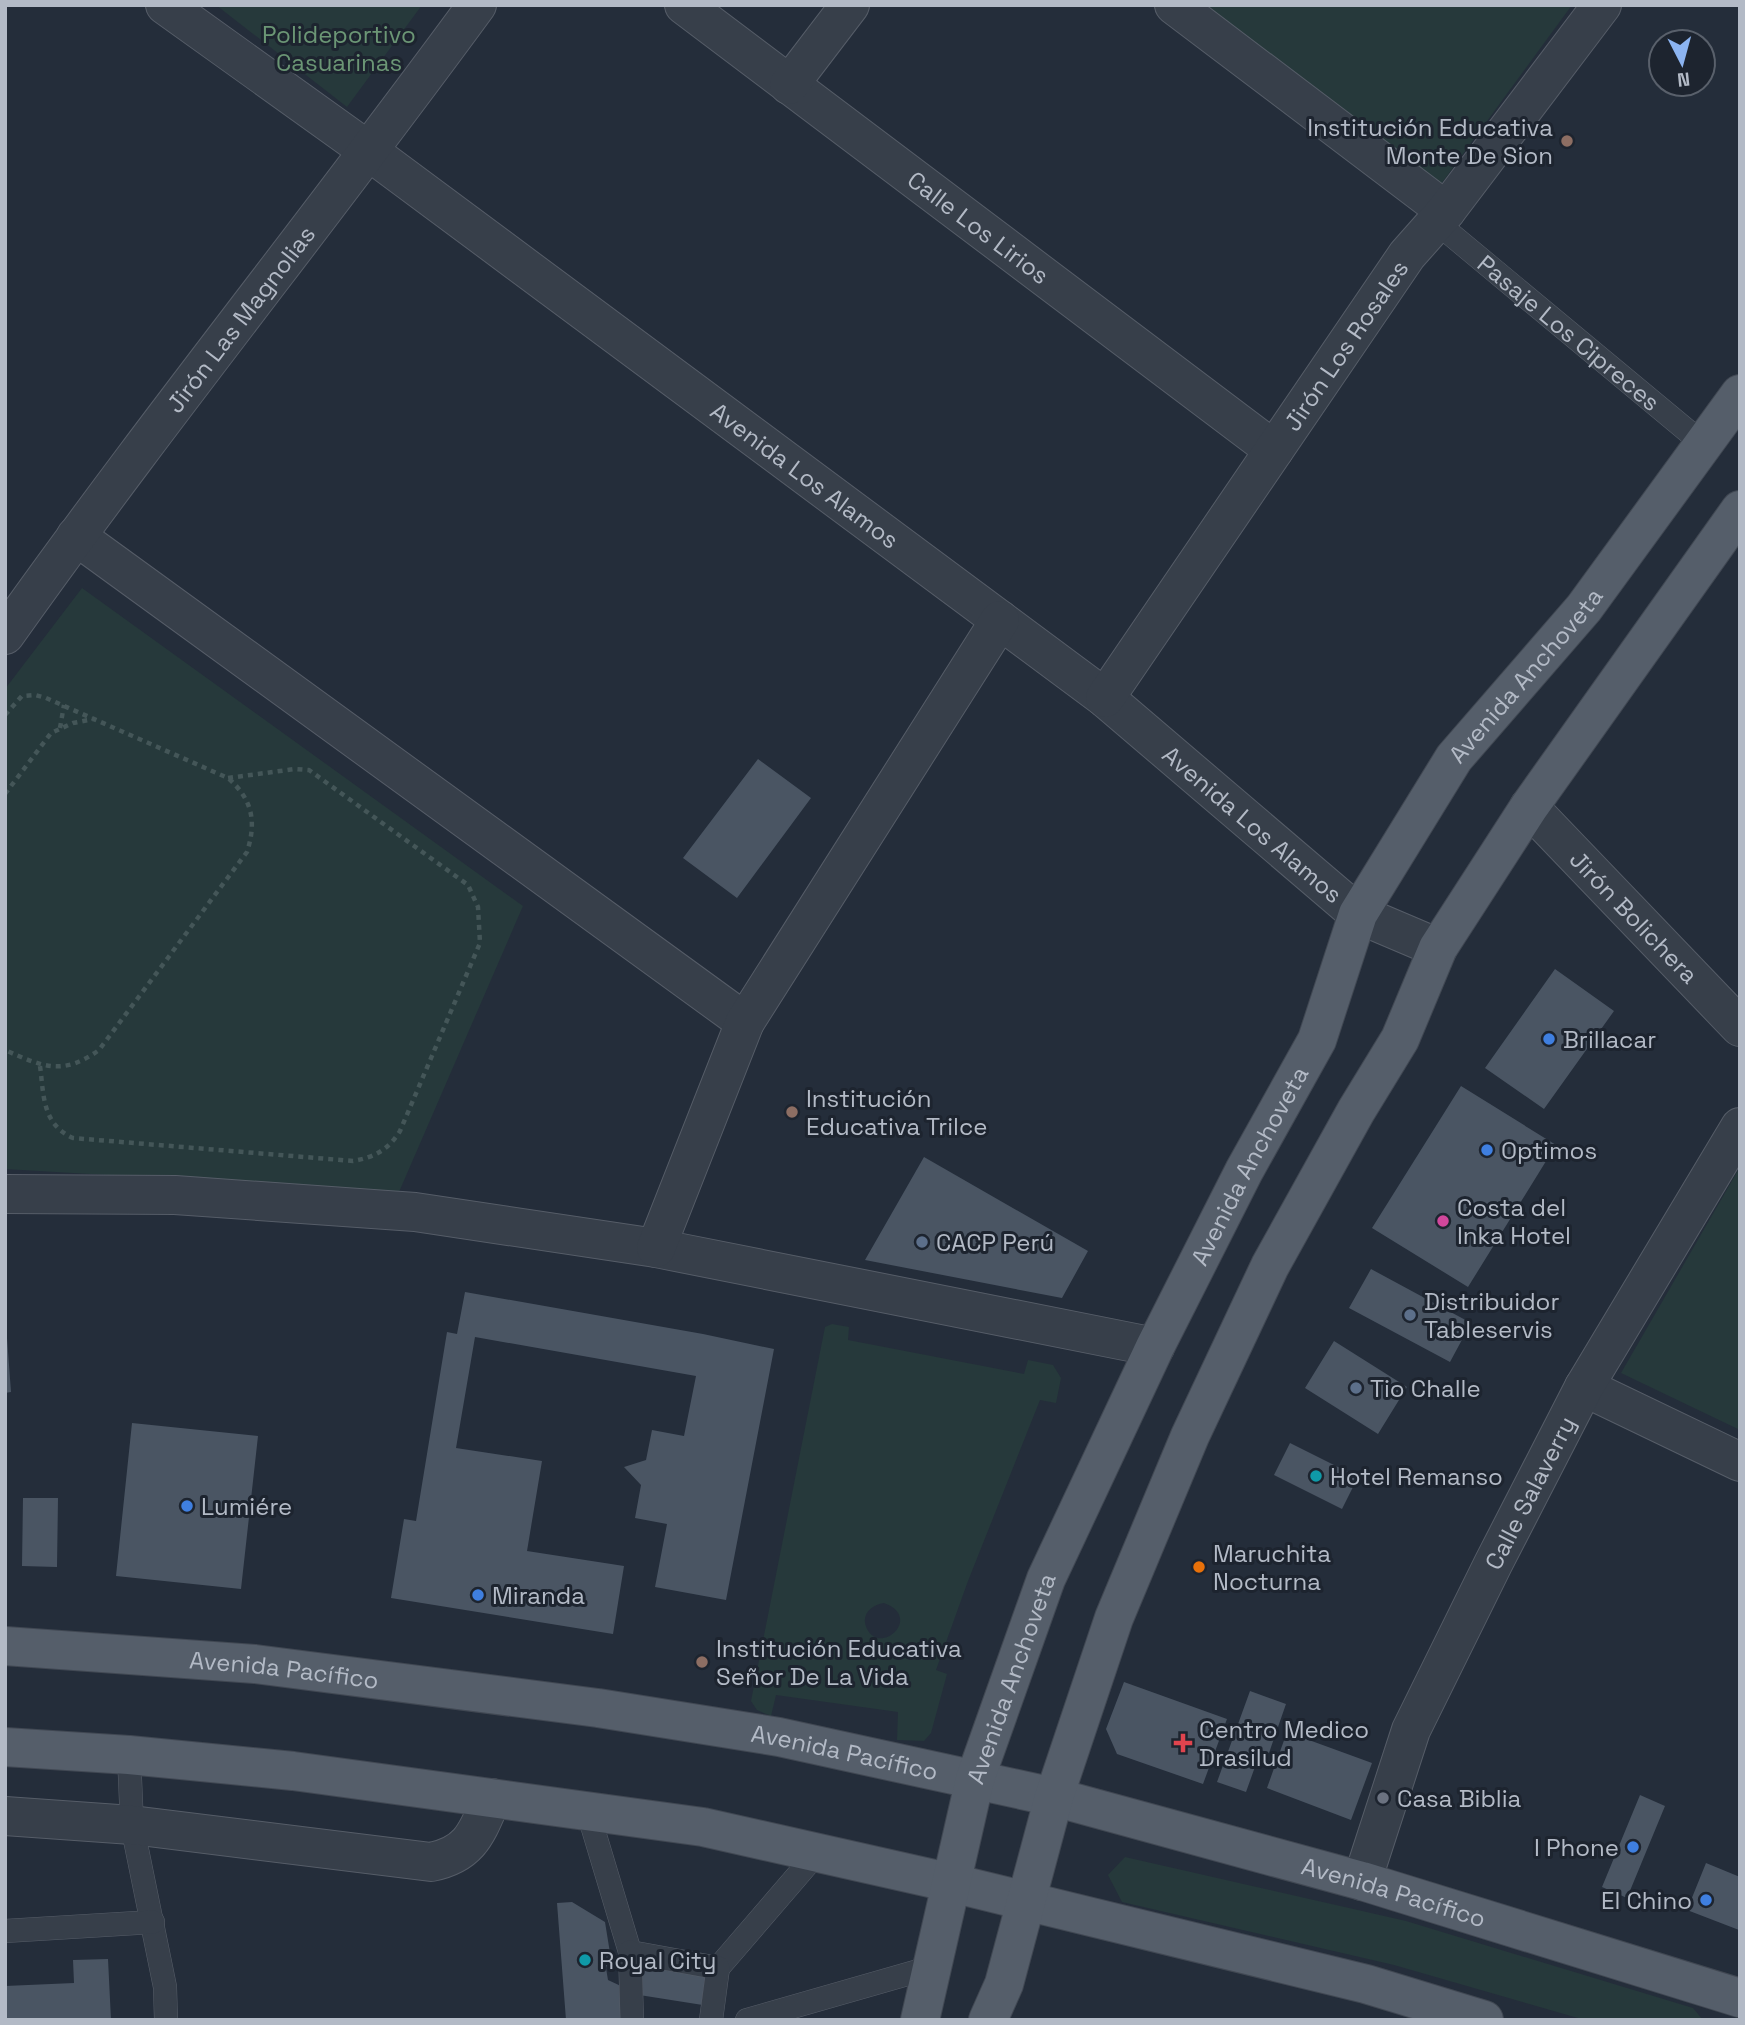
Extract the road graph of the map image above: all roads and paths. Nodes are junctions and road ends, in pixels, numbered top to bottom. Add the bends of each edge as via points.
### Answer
1 (165, 5) edge
2 (477, 5) edge
3 (684, 5) edge
4 (850, 5) edge
5 (1174, 5) edge
6 (1602, 5) edge
7 (789, 85) junction
8 (370, 152) junction
9 (1441, 216) junction
10 (1740, 394) edge
11 (1703, 443) junction
12 (1274, 450) junction
13 (1740, 510) edge
14 (76, 536) junction
15 (1000, 620) junction
16 (5, 635) edge
17 (1105, 698) junction
18 (64, 705) junction
19 (5, 715) edge
20 (95, 719) junction
21 (60, 728) junction
22 (228, 778) junction
23 (5, 794) edge
24 (1529, 807) junction
25 (1358, 914) junction
26 (1438, 948) junction
27 (745, 1022) junction
28 (1740, 1027) edge
29 (5, 1050) edge
30 (40, 1066) junction
31 (1740, 1127) edge
32 (5, 1194) edge
33 (656, 1248) junction
34 (1155, 1347) junction
35 (1584, 1387) junction
36 (1740, 1462) edge
37 (5, 1646) edge
38 (5, 1747) edge
39 (129, 1755) junction
40 (975, 1779) junction
41 (1054, 1797) junction
42 (492, 1798) junction
43 (588, 1812) junction
44 (5, 1816) edge
45 (132, 1825) junction
46 (817, 1853) junction
47 (1362, 1881) junction
48 (952, 1882) junction
49 (1028, 1902) junction
50 (153, 1922) junction
51 (5, 1930) edge
52 (630, 1952) junction
53 (932, 1967) junction
54 (718, 1968) junction
55 (1740, 1998) edge
56 (166, 2020) edge
57 (632, 2020) edge
58 (711, 2020) edge
59 (747, 2020) edge
60 (920, 2020) edge
61 (988, 2020) edge
62 (1484, 2020) edge

1 - 8 street, Avenida Los Alamos
2 - 8 street, Jirón Las Magnolias
3 - 7 street, Calle Los Lirios
4 - 7 street
5 - 9 street, Pasaje Los Cipreces
6 - 9 street, Jirón Los Rosales
7 - 12 street, Calle Los Lirios
8 - 14 street, Jirón Las Magnolias
8 - 15 street, Avenida Los Alamos
9 - 11 lane, Pasaje Los Cipreces
9 - 12 street, Jirón Los Rosales via 1407,255
10 - 11 main road, Avenida Anchoveta
11 - 25 main road, Avenida Anchoveta via 1584,608 1454,758
12 - 17 street, Jirón Los Rosales
13 - 24 main road
14 - 16 street, Jirón Las Magnolias
14 - 27 street
15 - 17 street, Avenida Los Alamos
15 - 27 street
17 - 25 street, Avenida Los Alamos
18 - 19 path via 28,695
18 - 20 path
18 - 21 path
20 - 21 path
20 - 22 path
21 - 23 path via 51,733
22 - 30 path via 248,803 252,825 247,852 99,1050 70,1066
22 - 30 path via 309,770 468,885 474,896 480,943 400,1131 378,1154 353,1161 73,1138 52,1124
24 - 26 main road
24 - 28 street, Jirón Bolichera
25 - 26 street, Avenida Los Alamos
25 - 34 main road, Avenida Anchoveta via 1317,1040
26 - 41 main road via 1399,1039 1270,1266 1190,1436 1114,1618
27 - 33 street
29 - 30 path
31 - 35 street, Calle Salaverry
32 - 33 street via 175,1195 415,1212
33 - 34 street
34 - 40 main road, Avenida Anchoveta via 1046,1579
35 - 36 street
35 - 47 street, Calle Salaverry via 1411,1730
37 - 40 main road, Avenida Pacífico via 254,1664 598,1708 779,1737
38 - 39 main road
39 - 42 main road
39 - 45 lane
40 - 41 main road, Avenida Pacífico
40 - 48 main road, Avenida Anchoveta
41 - 47 main road, Avenida Pacífico
41 - 49 main road
42 - 43 main road
42 - 45 street via 470,1844 456,1855 432,1862
43 - 46 main road via 703,1827
43 - 52 lane
44 - 45 street
45 - 50 lane
46 - 48 main road
46 - 54 lane
47 - 55 main road, Avenida Pacífico
48 - 49 main road
48 - 53 main road, Avenida Anchoveta
49 - 61 main road via 1004,1984
49 - 62 main road via 1366,1984
50 - 51 lane
50 - 56 lane
52 - 54 lane
52 - 57 lane
53 - 59 lane
53 - 60 main road, Avenida Anchoveta
54 - 58 lane

